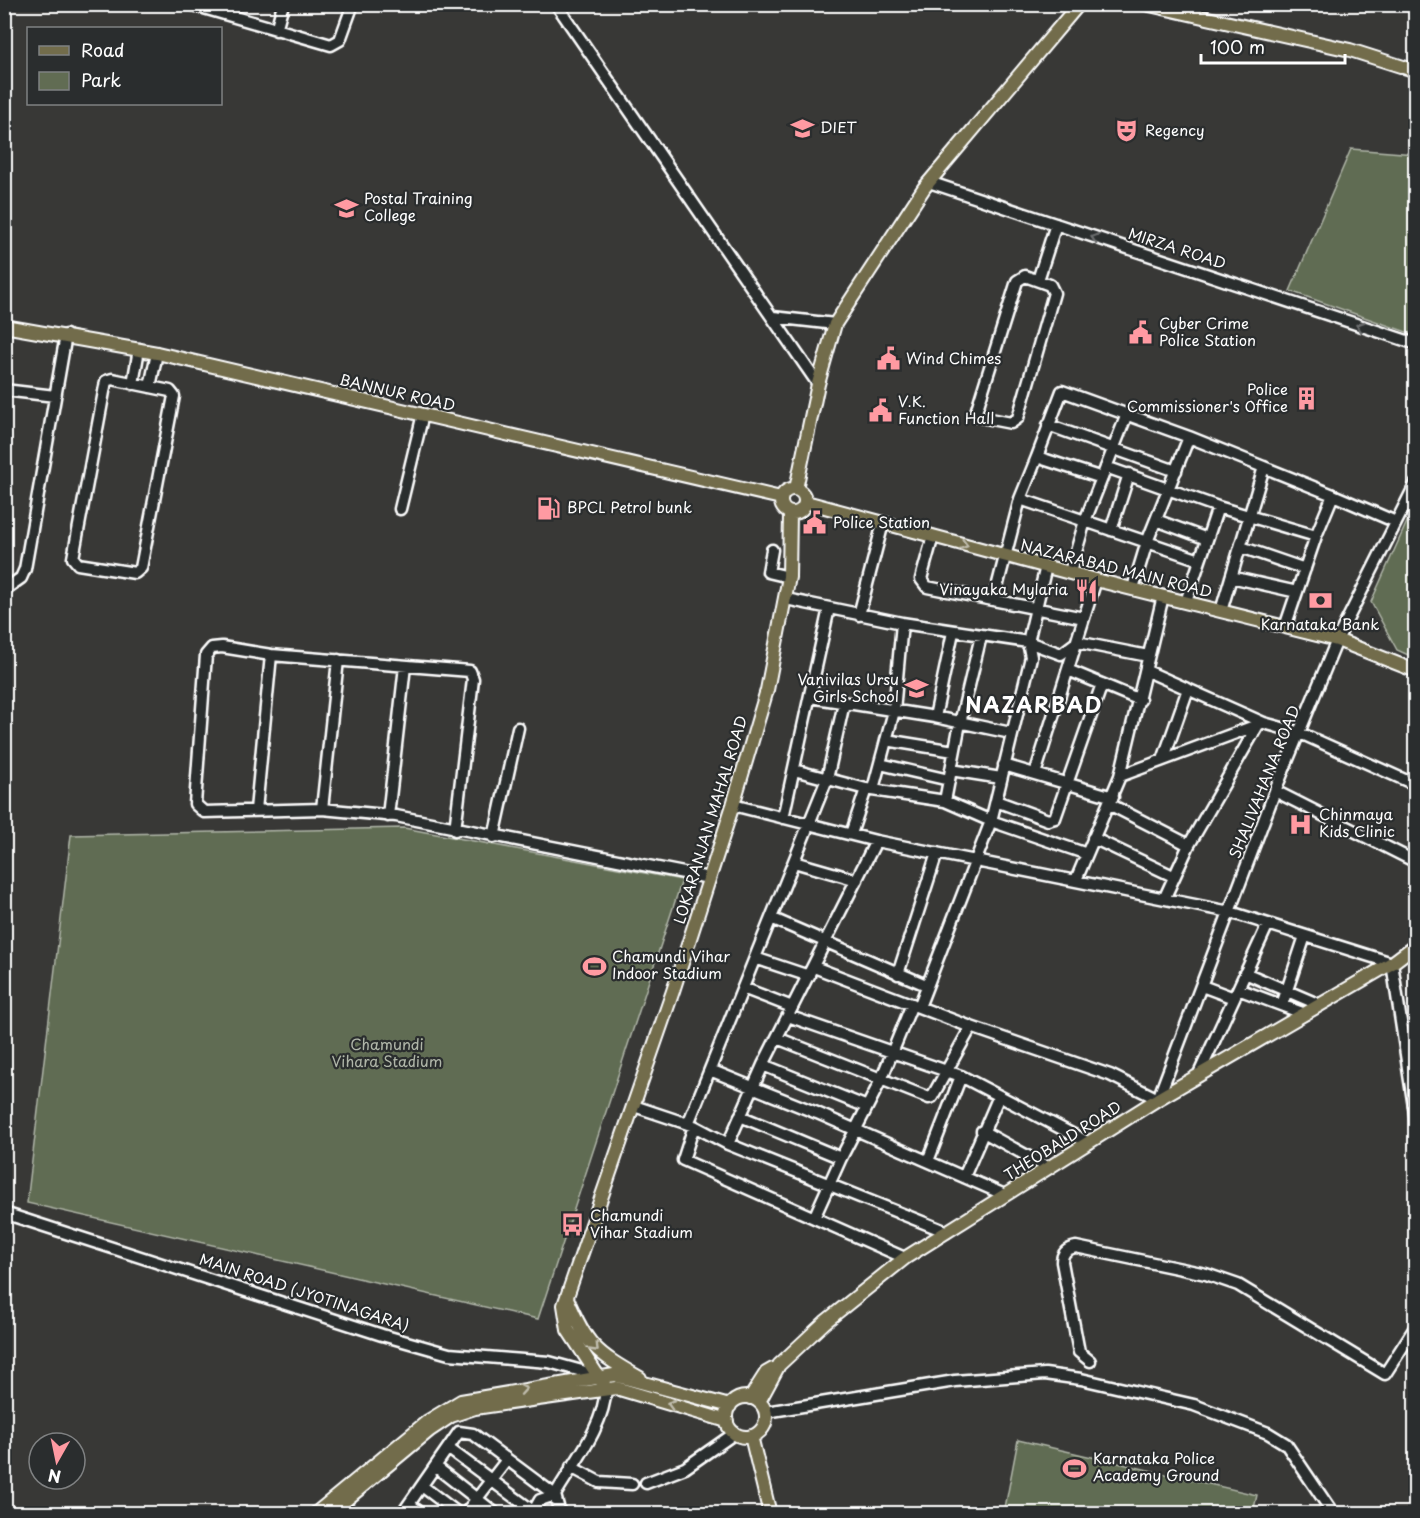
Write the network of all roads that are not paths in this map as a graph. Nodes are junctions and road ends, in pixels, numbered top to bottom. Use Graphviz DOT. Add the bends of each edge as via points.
graph roads {
  1 [pos="190,4"];
  2 [pos="283,4"];
  3 [pos="353,4"];
  4 [pos="556,4"];
  5 [pos="1079,4"];
  6 [pos="1145,4"];
  7 [pos="217,8"];
  8 [pos="276,30"];
  9 [pos="1415,70"];
  10 [pos="929,182"];
  11 [pos="1056,224"];
  12 [pos="1038,280"];
  13 [pos="773,317"];
  14 [pos="835,324"];
  15 [pos="4,326"];
  16 [pos="66,335"];
  17 [pos="1416,344"];
  18 [pos="139,350"];
  19 [pos="157,353"];
  20 [pos="133,384"];
  21 [pos="818,384"];
  22 [pos="150,387"];
  23 [pos="4,390"];
  24 [pos="55,396"];
  25 [pos="423,414"];
  26 [pos="1127,414"];
  27 [pos="1048,425"];
  28 [pos="1189,437"];
  29 [pos="1113,449"];
  30 [pos="1037,457"];
  31 [pos="1106,467"];
  32 [pos="1264,467"];
  33 [pos="1176,471"];
  34 [pos="1129,474"];
  35 [pos="1102,478"];
  36 [pos="1416,483"];
  37 [pos="1169,488"];
  38 [pos="796,489"];
  39 [pos="1333,495"];
  40 [pos="781,498"];
  41 [pos="1020,499"];
  42 [pos="806,502"];
  43 [pos="1218,507"];
  44 [pos="400,509"];
  45 [pos="790,513"];
  46 [pos="1250,515"];
  47 [pos="1156,520"];
  48 [pos="1085,521"];
  49 [pos="1396,522"];
  50 [pos="883,524"];
  51 [pos="1111,530"];
  52 [pos="933,536"];
  53 [pos="1316,536"];
  54 [pos="1207,539"];
  55 [pos="1147,542"];
  56 [pos="1241,547"];
  57 [pos="772,549"];
  58 [pos="1003,556"];
  59 [pos="1200,560"];
  60 [pos="1046,566"];
  61 [pos="1305,569"];
  62 [pos="1070,572"];
  63 [pos="789,577"];
  64 [pos="1232,577"];
  65 [pos="1096,580"];
  66 [pos="1133,588"];
  67 [pos="4,590"];
  68 [pos="1296,592"];
  69 [pos="1163,596"];
  70 [pos="786,598"];
  71 [pos="994,599"];
  72 [pos="1186,602"];
  73 [pos="829,608"];
  74 [pos="1036,608"];
  75 [pos="1221,611"];
  76 [pos="859,615"];
  77 [pos="1084,618"];
  78 [pos="902,624"];
  79 [pos="1285,627"];
  80 [pos="953,632"];
  81 [pos="981,636"];
  82 [pos="1337,640"];
  83 [pos="1028,642"];
  84 [pos="1077,642"];
  85 [pos="272,656"];
  86 [pos="1148,656"];
  87 [pos="338,660"];
  88 [pos="405,666"];
  89 [pos="1068,670"];
  90 [pos="1147,671"];
  91 [pos="1416,671"];
  92 [pos="1102,684"];
  93 [pos="1188,689"];
  94 [pos="810,697"];
  95 [pos="1140,700"];
  96 [pos="844,702"];
  97 [pos="894,711"];
  98 [pos="935,717"];
  99 [pos="960,723"];
  100 [pos="1261,724"];
  101 [pos="518,728"];
  102 [pos="1011,733"];
  103 [pos="1300,733"];
  104 [pos="886,740"];
  105 [pos="954,751"];
  106 [pos="1163,760"];
  107 [pos="880,764"];
  108 [pos="1004,765"];
  109 [pos="794,770"];
  110 [pos="1035,774"];
  111 [pos="950,775"];
  112 [pos="1120,776"];
  113 [pos="1001,778"];
  114 [pos="827,779"];
  115 [pos="1067,783"];
  116 [pos="1416,785"];
  117 [pos="870,789"];
  118 [pos="1275,791"];
  119 [pos="945,801"];
  120 [pos="996,801"];
  121 [pos="1111,801"];
  122 [pos="733,805"];
  123 [pos="322,809"];
  124 [pos="256,810"];
  125 [pos="388,816"];
  126 [pos="783,818"];
  127 [pos="991,821"];
  128 [pos="809,825"];
  129 [pos="455,830"];
  130 [pos="851,834"];
  131 [pos="494,837"];
  132 [pos="1093,838"];
  133 [pos="876,841"];
  134 [pos="1189,845"];
  135 [pos="937,852"];
  136 [pos="1087,854"];
  137 [pos="975,861"];
  138 [pos="794,862"];
  139 [pos="1416,862"];
  140 [pos="1173,876"];
  141 [pos="709,878"];
  142 [pos="857,880"];
  143 [pos="1076,880"];
  144 [pos="1165,897"];
  145 [pos="1230,912"];
  146 [pos="771,918"];
  147 [pos="1268,924"];
  148 [pos="1305,936"];
  149 [pos="826,944"];
  150 [pos="1416,945"];
  151 [pos="755,958"];
  152 [pos="1392,963"];
  153 [pos="812,971"];
  154 [pos="1245,973"];
  155 [pos="898,974"];
  156 [pos="926,985"];
  157 [pos="1202,986"];
  158 [pos="743,987"];
  159 [pos="1286,991"];
  160 [pos="1236,993"];
  161 [pos="1282,1005"];
  162 [pos="1320,1005"];
  163 [pos="915,1006"];
  164 [pos="790,1011"];
  165 [pos="1305,1014"];
  166 [pos="970,1027"];
  167 [pos="777,1038"];
  168 [pos="892,1054"];
  169 [pos="763,1065"];
  170 [pos="710,1070"];
  171 [pos="945,1071"];
  172 [pos="961,1076"];
  173 [pos="1198,1076"];
  174 [pos="880,1080"];
  175 [pos="753,1088"];
  176 [pos="999,1096"];
  177 [pos="1158,1099"];
  178 [pos="634,1106"];
  179 [pos="867,1107"];
  180 [pos="740,1116"];
  181 [pos="1416,1120"];
  182 [pos="691,1125"];
  183 [pos="855,1130"];
  184 [pos="982,1131"];
  185 [pos="1089,1143"];
  186 [pos="728,1144"];
  187 [pos="841,1158"];
  188 [pos="927,1161"];
  189 [pos="1049,1168"];
  190 [pos="964,1177"];
  191 [pos="830,1183"];
  192 [pos="1005,1195"];
  193 [pos="4,1213"];
  194 [pos="814,1218"];
  195 [pos="947,1232"];
  196 [pos="905,1258"];
  197 [pos="567,1298"];
  198 [pos="1416,1326"];
  199 [pos="1090,1361"];
  200 [pos="600,1376"];
  201 [pos="655,1386"];
  202 [pos="606,1388"];
  203 [pos="758,1404"];
  204 [pos="730,1406"];
  205 [pos="727,1421"];
  206 [pos="735,1433"];
  207 [pos="751,1436"];
  208 [pos="449,1449"];
  209 [pos="506,1461"];
  210 [pos="436,1467"];
  211 [pos="571,1467"];
  212 [pos="491,1480"];
  213 [pos="646,1483"];
  214 [pos="632,1484"];
  215 [pos="422,1486"];
  216 [pos="555,1495"];
  217 [pos="477,1499"];
  218 [pos="409,1504"];
  219 [pos="532,1512"];
  220 [pos="1332,1512"];
  221 [pos="315,1514"];
  222 [pos="330,1514"];
  223 [pos="402,1514"];
  224 [pos="422,1514"];
  225 [pos="459,1514"];
  226 [pos="465,1514"];
  227 [pos="496,1514"];
  228 [pos="560,1514"];
  229 [pos="770,1514"];
  1 -- 7 [label="street"];
  2 -- 8 [label="street"];
  3 -- 8 [label="street" via="340,40 334,45"];
  4 -- 13 [label="street"];
  5 -- 10 [label="main road"];
  6 -- 9 [label="main road" via="1350,50"];
  7 -- 8 [label="street"];
  10 -- 11 [label="street, MIRZA ROAD"];
  10 -- 14 [label="main road"];
  11 -- 12 [label="street"];
  17 -- 11 [label="street, MIRZA ROAD, one-way"];
  12 -- 12 [label="street" via="1025,276 1017,280 977,409 980,417 1011,423 1018,418 1054,298 1054,288"];
  13 -- 14 [label="street"];
  13 -- 21 [label="street"];
  14 -- 21 [label="main road"];
  15 -- 16 [label="main road, BANNUR ROAD"];
  16 -- 18 [label="main road, BANNUR ROAD"];
  16 -- 24 [label="street"];
  18 -- 19 [label="main road, BANNUR ROAD"];
  18 -- 20 [label="street"];
  19 -- 22 [label="street"];
  19 -- 25 [label="main road, BANNUR ROAD"];
  20 -- 22 [label="street"];
  20 -- 22 [label="street" via="106,381 73,553 78,564 131,573 141,568 174,396 170,391"];
  21 -- 38 [label="main road"];
  23 -- 24 [label="street"];
  24 -- 67 [label="street" via="25,569 21,578"];
  25 -- 40 [label="main road, BANNUR ROAD"];
  25 -- 44 [label="street"];
  26 -- 27 [label="street" via="1062,391"];
  26 -- 28 [label="street"];
  26 -- 29 [label="street"];
  27 -- 29 [label="street"];
  27 -- 30 [label="street"];
  28 -- 32 [label="street"];
  28 -- 33 [label="street"];
  29 -- 31 [label="street"];
  29 -- 33 [label="street"];
  30 -- 35 [label="street"];
  30 -- 41 [label="street"];
  31 -- 34 [label="street"];
  31 -- 35 [label="street"];
  32 -- 39 [label="street"];
  32 -- 46 [label="street"];
  33 -- 37 [label="street"];
  34 -- 37 [label="street"];
  34 -- 51 [label="street"];
  35 -- 48 [label="street"];
  36 -- 49 [label="street, SHALIVAHANA ROAD"];
  37 -- 43 [label="street"];
  37 -- 47 [label="street"];
  38 -- 40 [label="main road" via="786,491"];
  38 -- 42 [label="main road"];
  39 -- 49 [label="street"];
  39 -- 53 [label="street"];
  40 -- 45 [label="main road" via="782,507"];
  41 -- 48 [label="street"];
  41 -- 58 [label="street"];
  42 -- 45 [label="main road" via="801,510"];
  42 -- 50 [label="main road, NAZARABAD MAIN ROAD"];
  43 -- 46 [label="street"];
  43 -- 54 [label="street"];
  45 -- 63 [label="main road, LOKARANJAN MAHAL ROAD"];
  46 -- 53 [label="street"];
  46 -- 56 [label="street"];
  47 -- 54 [label="street"];
  47 -- 55 [label="street"];
  48 -- 51 [label="street"];
  48 -- 62 [label="street"];
  49 -- 82 [label="street, SHALIVAHANA ROAD"];
  50 -- 52 [label="main road, NAZARABAD MAIN ROAD"];
  50 -- 76 [label="street"];
  51 -- 55 [label="street"];
  52 -- 58 [label="main road, NAZARABAD MAIN ROAD, one-way"];
  52 -- 71 [label="street" via="922,583"];
  53 -- 61 [label="street"];
  54 -- 59 [label="street"];
  55 -- 59 [label="street"];
  55 -- 66 [label="street"];
  56 -- 61 [label="street"];
  56 -- 64 [label="street"];
  57 -- 63 [label="street" via="768,572"];
  58 -- 60 [label="main road, NAZARABAD MAIN ROAD"];
  58 -- 71 [label="street"];
  59 -- 72 [label="street"];
  60 -- 62 [label="main road, NAZARABAD MAIN ROAD"];
  60 -- 74 [label="street"];
  61 -- 68 [label="street"];
  62 -- 65 [label="main road, NAZARABAD MAIN ROAD"];
  63 -- 70 [label="main road, LOKARANJAN MAHAL ROAD"];
  64 -- 68 [label="street"];
  64 -- 75 [label="street"];
  65 -- 66 [label="main road, NAZARABAD MAIN ROAD"];
  65 -- 77 [label="street"];
  66 -- 69 [label="main road, NAZARABAD MAIN ROAD"];
  68 -- 79 [label="street"];
  69 -- 72 [label="main road, NAZARABAD MAIN ROAD"];
  69 -- 86 [label="street"];
  70 -- 73 [label="street"];
  70 -- 122 [label="main road, LOKARANJAN MAHAL ROAD" via="766,690"];
  71 -- 74 [label="street"];
  72 -- 75 [label="main road, NAZARABAD MAIN ROAD"];
  73 -- 76 [label="street"];
  73 -- 94 [label="street"];
  74 -- 77 [label="street"];
  74 -- 83 [label="street"];
  75 -- 79 [label="main road, NAZARABAD MAIN ROAD"];
  76 -- 78 [label="street"];
  77 -- 84 [label="street"];
  78 -- 80 [label="street"];
  78 -- 97 [label="street"];
  79 -- 82 [label="main road, NAZARABAD MAIN ROAD"];
  80 -- 81 [label="street"];
  80 -- 98 [label="street"];
  81 -- 83 [label="street"];
  81 -- 99 [label="street"];
  82 -- 91 [label="main road, NAZARABAD MAIN ROAD"];
  82 -- 103 [label="street, SHALIVAHANA ROAD"];
  83 -- 84 [label="street" via="1061,654"];
  83 -- 102 [label="street" via="1031,657"];
  84 -- 86 [label="street"];
  84 -- 89 [label="street"];
  85 -- 87 [label="street"];
  85 -- 124 [label="street"];
  85 -- 124 [label="street" via="222,647 212,648 206,655 195,804 211,813"];
  86 -- 90 [label="street"];
  87 -- 88 [label="street"];
  87 -- 123 [label="street"];
  88 -- 125 [label="street"];
  88 -- 129 [label="street" via="467,669 472,675"];
  89 -- 92 [label="street"];
  89 -- 110 [label="street"];
  90 -- 93 [label="street"];
  90 -- 95 [label="street"];
  92 -- 95 [label="street"];
  92 -- 115 [label="street"];
  93 -- 100 [label="street"];
  93 -- 106 [label="street"];
  94 -- 96 [label="street"];
  94 -- 109 [label="street"];
  95 -- 112 [label="street"];
  96 -- 97 [label="street"];
  96 -- 114 [label="street"];
  97 -- 98 [label="street"];
  97 -- 104 [label="street"];
  98 -- 99 [label="street"];
  99 -- 102 [label="street"];
  99 -- 105 [label="street"];
  100 -- 103 [label="street"];
  100 -- 106 [label="street"];
  100 -- 134 [label="street"];
  101 -- 131 [label="street"];
  102 -- 108 [label="street"];
  103 -- 116 [label="street"];
  103 -- 118 [label="street, SHALIVAHANA ROAD"];
  104 -- 105 [label="street"];
  104 -- 107 [label="street"];
  105 -- 111 [label="street"];
  106 -- 112 [label="street"];
  107 -- 111 [label="street"];
  107 -- 117 [label="street"];
  108 -- 110 [label="street"];
  108 -- 113 [label="street"];
  109 -- 114 [label="street"];
  109 -- 126 [label="street"];
  110 -- 115 [label="street"];
  111 -- 113 [label="street"];
  111 -- 119 [label="street"];
  112 -- 121 [label="street"];
  113 -- 120 [label="street"];
  114 -- 117 [label="street"];
  114 -- 128 [label="street"];
  115 -- 120 [label="street" via="1053,820"];
  115 -- 121 [label="street"];
  117 -- 119 [label="street"];
  117 -- 130 [label="street"];
  118 -- 139 [label="street"];
  118 -- 145 [label="street, SHALIVAHANA ROAD"];
  119 -- 127 [label="street"];
  120 -- 127 [label="street"];
  121 -- 132 [label="street"];
  121 -- 134 [label="street"];
  122 -- 126 [label="street"];
  122 -- 141 [label="main road, LOKARANJAN MAHAL ROAD"];
  123 -- 124 [label="street"];
  123 -- 125 [label="street"];
  125 -- 129 [label="street"];
  126 -- 128 [label="street"];
  127 -- 136 [label="street"];
  127 -- 137 [label="street"];
  128 -- 130 [label="street"];
  128 -- 138 [label="street"];
  129 -- 131 [label="street"];
  130 -- 133 [label="street"];
  131 -- 141 [label="street"];
  132 -- 136 [label="street"];
  132 -- 140 [label="street"];
  133 -- 135 [label="street"];
  133 -- 142 [label="street"];
  134 -- 140 [label="street"];
  135 -- 137 [label="street"];
  135 -- 155 [label="street"];
  136 -- 143 [label="street"];
  137 -- 143 [label="street"];
  137 -- 156 [label="street"];
  138 -- 142 [label="street"];
  138 -- 146 [label="street"];
  140 -- 144 [label="street"];
  141 -- 178 [label="main road, LOKARANJAN MAHAL ROAD"];
  142 -- 149 [label="street"];
  143 -- 144 [label="street"];
  144 -- 145 [label="street"];
  145 -- 147 [label="street"];
  145 -- 157 [label="street, SHALIVAHANA ROAD"];
  146 -- 149 [label="street"];
  146 -- 151 [label="street"];
  147 -- 148 [label="street"];
  147 -- 154 [label="street"];
  148 -- 152 [label="street"];
  148 -- 159 [label="street"];
  149 -- 153 [label="street"];
  149 -- 155 [label="street"];
  150 -- 152 [label="main road, THEOBALD ROAD"];
  151 -- 153 [label="street"];
  151 -- 158 [label="street"];
  152 -- 162 [label="main road, THEOBALD ROAD"];
  152 -- 181 [label="street"];
  153 -- 163 [label="street"];
  153 -- 164 [label="street"];
  154 -- 159 [label="street"];
  154 -- 160 [label="street"];
  155 -- 156 [label="street"];
  156 -- 163 [label="street"];
  157 -- 160 [label="street"];
  157 -- 177 [label="street, SHALIVAHANA ROAD"];
  158 -- 164 [label="street"];
  158 -- 170 [label="street"];
  159 -- 161 [label="street"];
  159 -- 162 [label="street"];
  160 -- 161 [label="street"];
  160 -- 173 [label="street"];
  161 -- 165 [label="street"];
  162 -- 165 [label="main road, THEOBALD ROAD"];
  163 -- 166 [label="street"];
  163 -- 168 [label="street"];
  164 -- 167 [label="street"];
  164 -- 168 [label="street"];
  165 -- 173 [label="main road, THEOBALD ROAD"];
  166 -- 171 [label="street"];
  166 -- 177 [label="street" via="1110,1076"];
  167 -- 169 [label="street"];
  167 -- 174 [label="street"];
  168 -- 171 [label="street"];
  168 -- 174 [label="street"];
  169 -- 175 [label="street"];
  169 -- 179 [label="street"];
  170 -- 175 [label="street"];
  170 -- 182 [label="street"];
  171 -- 172 [label="street"];
  171 -- 174 [label="street" via="929,1098"];
  172 -- 176 [label="street"];
  172 -- 188 [label="street"];
  173 -- 177 [label="main road, THEOBALD ROAD"];
  174 -- 179 [label="street"];
  175 -- 180 [label="street"];
  175 -- 183 [label="street"];
  176 -- 184 [label="street"];
  176 -- 185 [label="street"];
  177 -- 185 [label="main road, THEOBALD ROAD"];
  178 -- 182 [label="street"];
  178 -- 197 [label="main road, LOKARANJAN MAHAL ROAD"];
  179 -- 183 [label="street"];
  180 -- 186 [label="street"];
  180 -- 187 [label="street"];
  182 -- 186 [label="street"];
  182 -- 194 [label="street" via="683,1160"];
  183 -- 187 [label="street"];
  183 -- 188 [label="street"];
  184 -- 189 [label="street"];
  184 -- 190 [label="street"];
  185 -- 189 [label="main road, THEOBALD ROAD"];
  186 -- 191 [label="street"];
  187 -- 191 [label="street"];
  188 -- 190 [label="street"];
  189 -- 192 [label="main road, THEOBALD ROAD"];
  190 -- 192 [label="street"];
  191 -- 194 [label="street"];
  191 -- 195 [label="street"];
  192 -- 195 [label="main road, THEOBALD ROAD"];
  193 -- 200 [label="street, MAIN ROAD (JYOTINAGARA)" via="449,1354 549,1362"];
  194 -- 196 [label="street"];
  195 -- 196 [label="main road, THEOBALD ROAD"];
  196 -- 203 [label="main road, THEOBALD ROAD" via="766,1373"];
  197 -- 200 [label="main road, LOKARANJAN MAHAL ROAD" via="564,1312 568,1330"];
  197 -- 201 [label="main road, one-way" via="582,1333 594,1348"];
  198 -- 199 [label="street" via="1384,1374 1238,1285 1206,1274 1076,1247 1062,1255 1062,1262 1079,1352"];
  200 -- 201 [label="main road" via="615,1375"];
  200 -- 202 [label="main road, LOKARANJAN MAHAL ROAD"];
  221 -- 200 [label="main road, one-way" via="448,1407 472,1398"];
  201 -- 204 [label="main road"];
  205 -- 202 [label="main road, one-way"];
  202 -- 211 [label="street" via="602,1415"];
  202 -- 222 [label="main road" via="457,1414 430,1430"];
  203 -- 204 [label="main road" via="742,1398"];
  203 -- 207 [label="main road" via="763,1427"];
  203 -- 220 [label="street" via="1045,1374 1081,1379 1194,1405 1268,1433 1286,1444"];
  204 -- 205 [label="main road"];
  205 -- 206 [label="main road"];
  206 -- 207 [label="main road"];
  206 -- 213 [label="street" via="685,1468"];
  207 -- 229 [label="main road"];
  208 -- 209 [label="street" via="459,1432 468,1432"];
  208 -- 210 [label="street"];
  208 -- 212 [label="street"];
  209 -- 212 [label="street"];
  209 -- 216 [label="street"];
  210 -- 215 [label="street"];
  210 -- 217 [label="street"];
  211 -- 214 [label="street" via="600,1482"];
  211 -- 216 [label="street"];
  212 -- 217 [label="street"];
  212 -- 219 [label="street"];
  215 -- 218 [label="street"];
  215 -- 225 [label="street"];
  216 -- 219 [label="street" via="540,1500"];
  216 -- 228 [label="street"];
  217 -- 226 [label="street"];
  217 -- 227 [label="street"];
  218 -- 223 [label="street"];
  218 -- 224 [label="street"];
}
